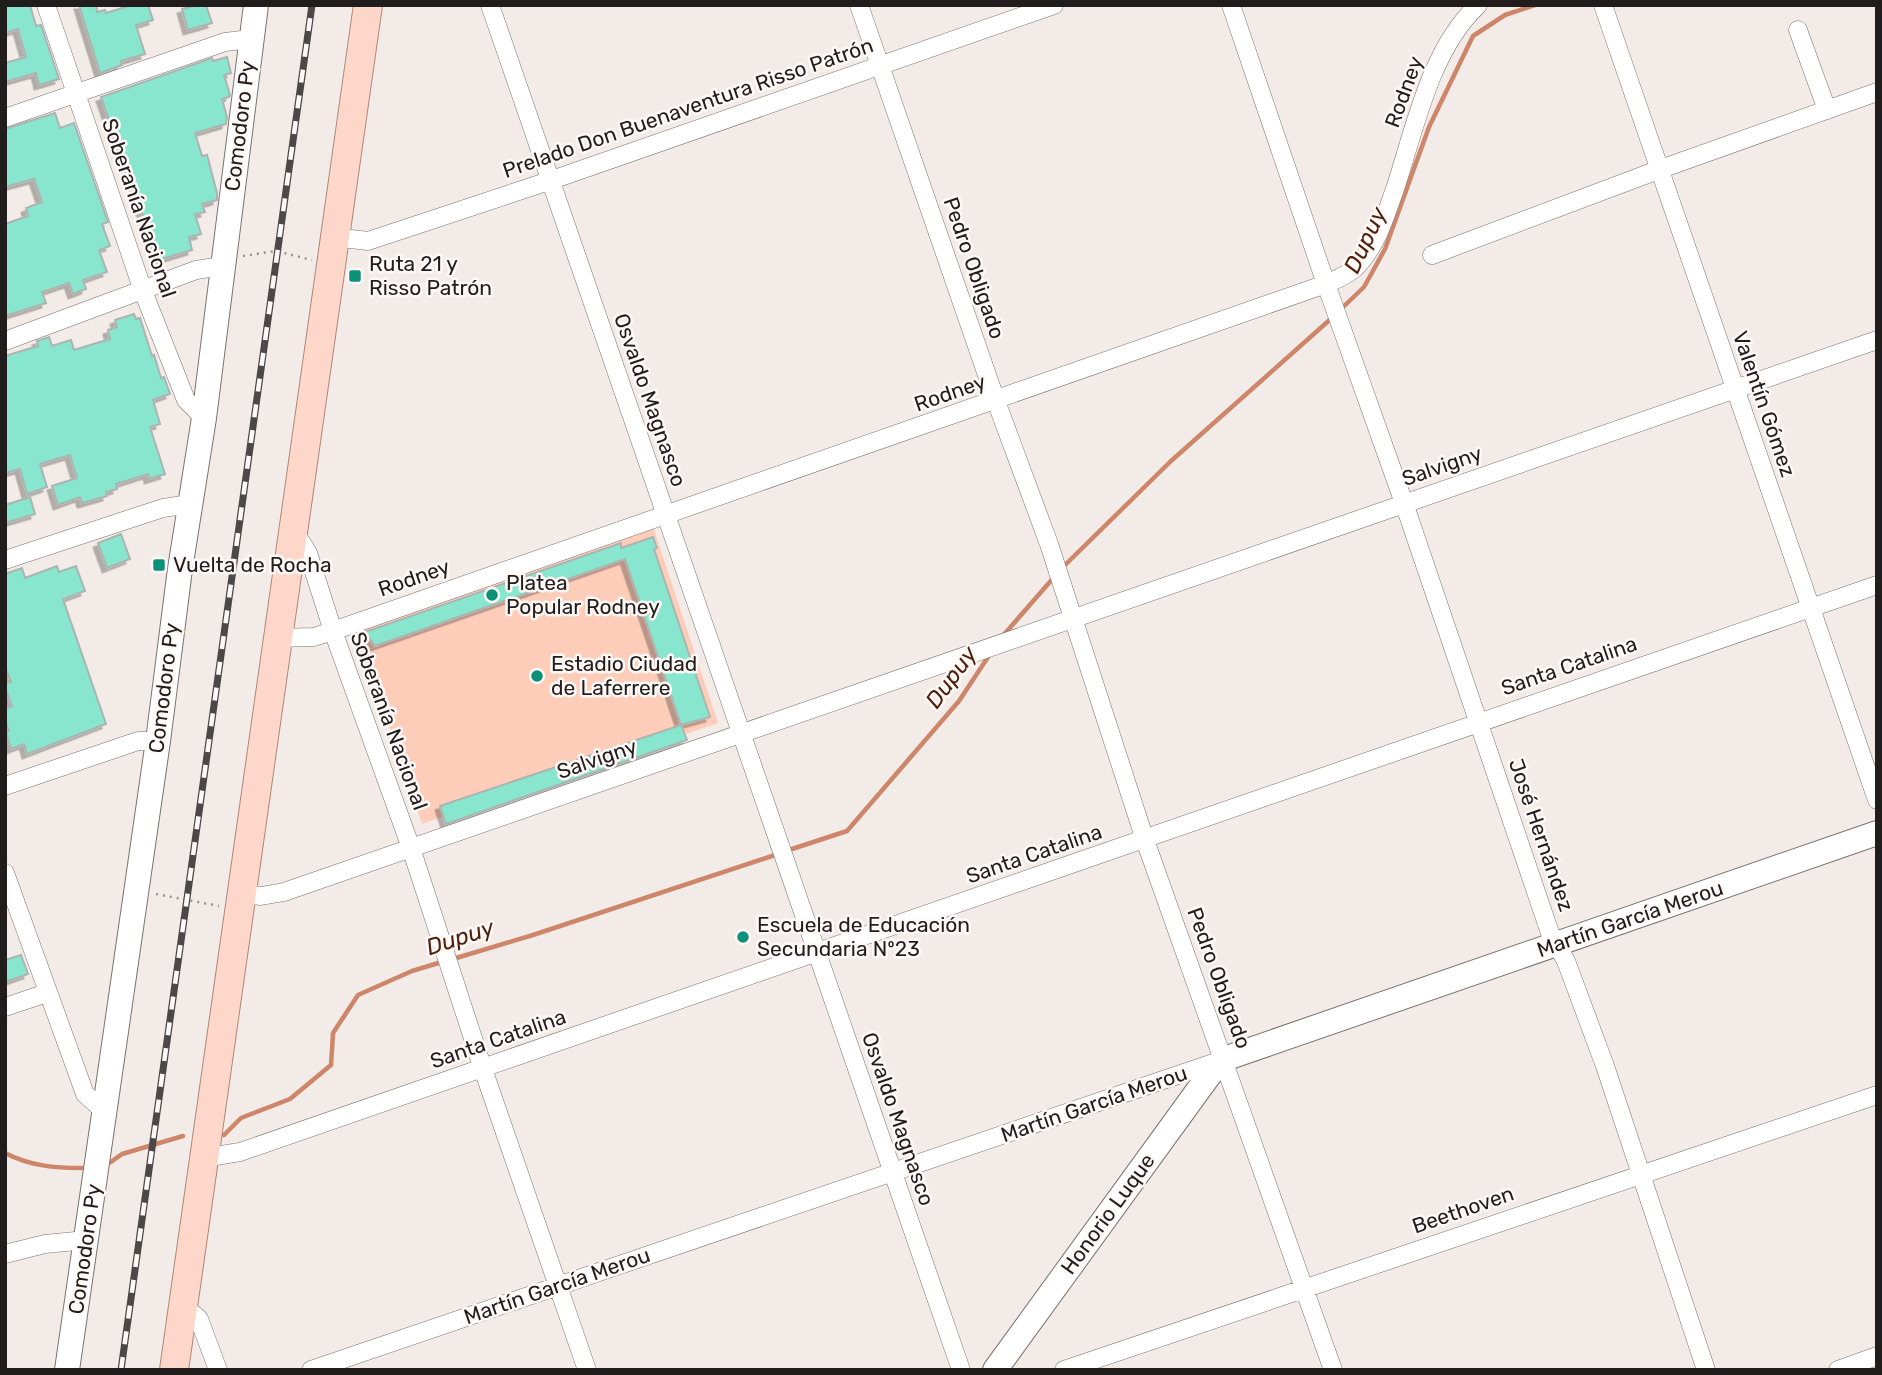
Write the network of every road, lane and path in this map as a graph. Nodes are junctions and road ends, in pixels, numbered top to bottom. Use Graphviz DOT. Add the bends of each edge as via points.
graph roads {
  1 [pos="46,5"];
  2 [pos="256,5"];
  3 [pos="368,5"];
  4 [pos="490,5"];
  5 [pos="859,5"];
  6 [pos="1055,5"];
  7 [pos="1230,5"];
  8 [pos="1478,5"];
  9 [pos="1603,5"];
  10 [pos="1798,30"];
  11 [pos="250,39"];
  12 [pos="880,64"];
  13 [pos="1877,92"];
  14 [pos="75,93"];
  15 [pos="1827,110"];
  16 [pos="5,118"];
  17 [pos="1658,170"];
  18 [pos="549,181"];
  19 [pos="334,237"];
  20 [pos="1432,255"];
  21 [pos="223,261"];
  22 [pos="330,264"];
  23 [pos="1326,284"];
  24 [pos="143,291"];
  25 [pos="1877,340"];
  26 [pos="5,341"];
  27 [pos="1735,388"];
  28 [pos="996,401"];
  29 [pos="204,418"];
  30 [pos="1405,503"];
  31 [pos="190,504"];
  32 [pos="666,514"];
  33 [pos="293,529"];
  34 [pos="5,560"];
  35 [pos="1877,585"];
  36 [pos="1810,607"];
  37 [pos="1071,618"];
  38 [pos="332,631"];
  39 [pos="276,638"];
  40 [pos="1477,721"];
  41 [pos="741,732"];
  42 [pos="158,741"];
  43 [pos="5,786"];
  44 [pos="1877,800"];
  45 [pos="1877,834"];
  46 [pos="1145,840"];
  47 [pos="411,848"];
  48 [pos="5,873"];
  49 [pos="136,891"];
  50 [pos="240,902"];
  51 [pos="1557,944"];
  52 [pos="817,952"];
  53 [pos="47,993"];
  54 [pos="5,1007"];
  55 [pos="1224,1059"];
  56 [pos="483,1069"];
  57 [pos="1877,1095"];
  58 [pos="105,1112"];
  59 [pos="203,1158"];
  60 [pos="893,1173"];
  61 [pos="1640,1175"];
  62 [pos="86,1240"];
  63 [pos="5,1254"];
  64 [pos="557,1285"];
  65 [pos="1305,1287"];
  66 [pos="183,1305"];
  67 [pos="1877,1356"];
  68 [pos="67,1370"];
  69 [pos="174,1370"];
  70 [pos="218,1370"];
  71 [pos="310,1370"];
  72 [pos="587,1370"];
  73 [pos="961,1370"];
  74 [pos="995,1370"];
  75 [pos="1064,1370"];
  76 [pos="1333,1370"];
  77 [pos="1706,1370"];
  78 [pos="1838,1370"];
  1 -- 14 [label="street, Soberanía Nacional"];
  2 -- 11 [label="main road, Comodoro Py"];
  3 -- 19 [label="main road"];
  4 -- 18 [label="street, Osvaldo Magnasco"];
  5 -- 12 [label="street, Pedro Obligado"];
  6 -- 12 [label="street, Prelado Don Buenaventura Risso Patrón"];
  7 -- 23 [label="street"];
  8 -- 23 [label="street, Rodney" via="1451,37 1436,65 1379,236 1356,267"];
  9 -- 17 [label="street, Valentín Gómez"];
  10 -- 15 [label="street"];
  11 -- 14 [label="street" via="225,42"];
  11 -- 21 [label="main road, Comodoro Py"];
  12 -- 18 [label="street, Prelado Don Buenaventura Risso Patrón"];
  12 -- 28 [label="street, Pedro Obligado"];
  13 -- 15 [label="street"];
  14 -- 16 [label="street"];
  14 -- 24 [label="street, Soberanía Nacional"];
  15 -- 17 [label="street"];
  17 -- 20 [label="street"];
  17 -- 27 [label="street, Valentín Gómez"];
  18 -- 19 [label="street, Prelado Don Buenaventura Risso Patrón" via="368,241"];
  18 -- 32 [label="street, Osvaldo Magnasco"];
  19 -- 22 [label="main road"];
  21 -- 22 [label="path" via="276,251"];
  21 -- 24 [label="street"];
  21 -- 29 [label="main road, Comodoro Py"];
  22 -- 33 [label="main road"];
  23 -- 28 [label="street, Rodney"];
  23 -- 30 [label="street, José Hernández"];
  24 -- 26 [label="street"];
  24 -- 29 [label="street, Soberanía Nacional" via="186,400"];
  25 -- 27 [label="street, Salvigny"];
  27 -- 30 [label="street, Salvigny"];
  27 -- 36 [label="street, Valentín Gómez"];
  28 -- 32 [label="street, Rodney"];
  28 -- 37 [label="street, Pedro Obligado"];
  29 -- 31 [label="main road, Comodoro Py"];
  30 -- 37 [label="street, Salvigny"];
  30 -- 40 [label="street, José Hernández"];
  31 -- 34 [label="street" via="163,508"];
  31 -- 42 [label="main road, Comodoro Py"];
  32 -- 38 [label="street, Rodney"];
  32 -- 41 [label="street, Osvaldo Magnasco"];
  33 -- 38 [label="street, Soberanía Nacional" via="308,553"];
  33 -- 39 [label="main road"];
  35 -- 36 [label="street, Santa Catalina"];
  36 -- 40 [label="street, Santa Catalina"];
  36 -- 44 [label="street, Valentín Gómez"];
  37 -- 41 [label="street, Salvigny"];
  37 -- 46 [label="street, Pedro Obligado"];
  38 -- 39 [label="street, Rodney" via="314,637"];
  38 -- 47 [label="street, Soberanía Nacional"];
  39 -- 50 [label="main road"];
  40 -- 46 [label="street, Santa Catalina"];
  40 -- 51 [label="street, José Hernández"];
  41 -- 47 [label="street, Salvigny"];
  41 -- 52 [label="street, Osvaldo Magnasco"];
  42 -- 43 [label="street" via="126,744"];
  42 -- 49 [label="main road, Comodoro Py"];
  45 -- 51 [label="main road, Martín García Merou"];
  46 -- 52 [label="street, Santa Catalina"];
  46 -- 55 [label="street, Pedro Obligado"];
  47 -- 50 [label="street, Salvigny" via="284,892"];
  47 -- 56 [label="street, Soberanía Nacional"];
  48 -- 53 [label="street"];
  49 -- 50 [label="path"];
  49 -- 58 [label="main road, Comodoro Py"];
  50 -- 59 [label="main road"];
  51 -- 55 [label="main road, Martín García Merou"];
  51 -- 61 [label="street, José Hernández" via="1605,1066"];
  52 -- 56 [label="street, Santa Catalina"];
  52 -- 60 [label="street, Osvaldo Magnasco"];
  53 -- 54 [label="street"];
  53 -- 58 [label="street" via="85,1094"];
  55 -- 60 [label="street, Martín García Merou"];
  55 -- 65 [label="street, Pedro Obligado"];
  55 -- 74 [label="main road, Honorio Luque"];
  56 -- 59 [label="street, Santa Catalina" via="240,1152"];
  56 -- 64 [label="street"];
  57 -- 61 [label="street, Beethoven"];
  58 -- 62 [label="main road, Comodoro Py"];
  59 -- 66 [label="main road"];
  60 -- 64 [label="street, Martín García Merou"];
  60 -- 73 [label="street, Osvaldo Magnasco"];
  61 -- 65 [label="street, Beethoven"];
  61 -- 77 [label="street, José Hernández"];
  62 -- 63 [label="street"];
  62 -- 68 [label="main road, Comodoro Py"];
  64 -- 71 [label="street, Martín García Merou"];
  64 -- 72 [label="street"];
  65 -- 75 [label="street, Beethoven"];
  65 -- 76 [label="street, Pedro Obligado"];
  66 -- 69 [label="main road"];
  66 -- 70 [label="street" via="199,1320"];
  67 -- 78 [label="street"];
}
